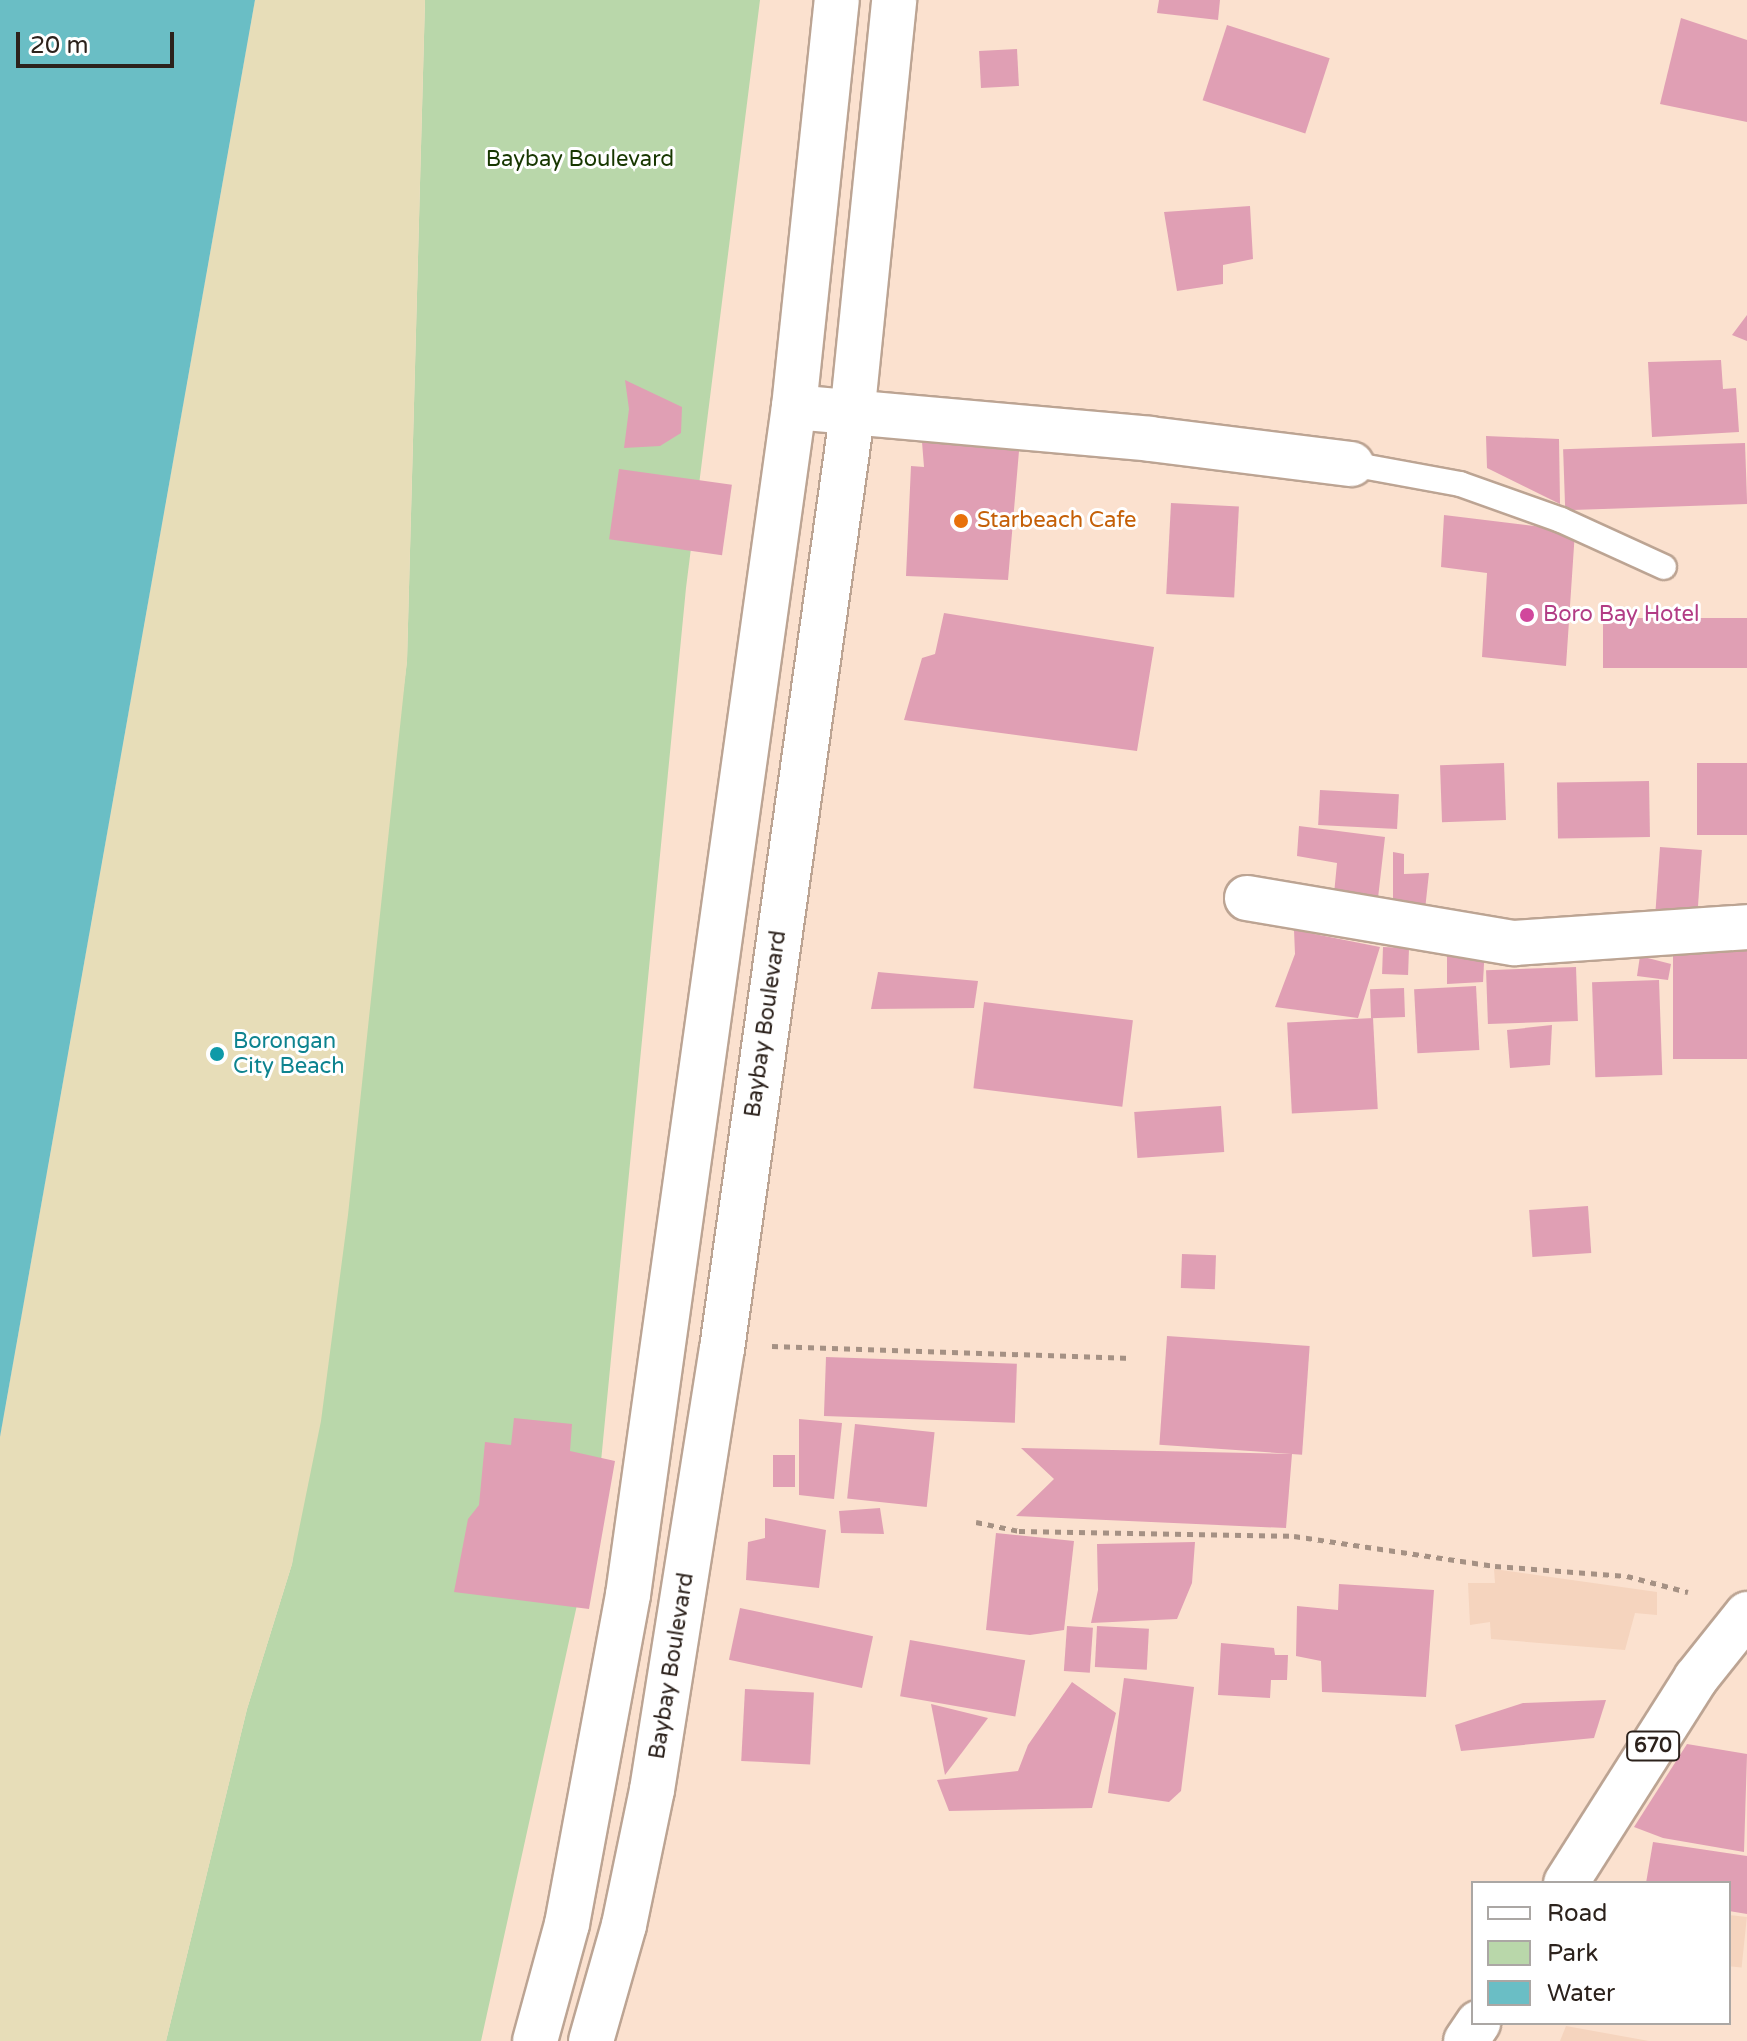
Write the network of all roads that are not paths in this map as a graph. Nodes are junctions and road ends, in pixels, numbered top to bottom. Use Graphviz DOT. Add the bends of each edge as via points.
graph roads {
  1 [pos="837,0"];
  2 [pos="894,0"];
  3 [pos="794,407"];
  4 [pos="852,416"];
  5 [pos="1351,464"];
  6 [pos="1664,567"];
  7 [pos="1247,898"];
  8 [pos="1747,927"];
  9 [pos="660,1335"];
  10 [pos="722,1346"];
  11 [pos="1747,1614"];
  12 [pos="1567,1881"];
  13 [pos="535,2041"];
  14 [pos="591,2041"];
  1 -- 3 [label="street"];
  2 -- 4 [label="street, Baybay Boulevard"];
  3 -- 4 [label="street"];
  3 -- 9 [label="street"];
  4 -- 5 [label="street" via="1150,439"];
  4 -- 10 [label="street, Baybay Boulevard"];
  5 -- 6 [label="lane" via="1460,484 1561,520"];
  7 -- 8 [label="street" via="1514,943"];
  9 -- 10 [label="street"];
  9 -- 13 [label="street" via="628,1595 567,1924"];
  10 -- 14 [label="street, Baybay Boulevard" via="652,1790 624,1925"];
  11 -- 12 [label="street, 670" via="1696,1678"];
}
